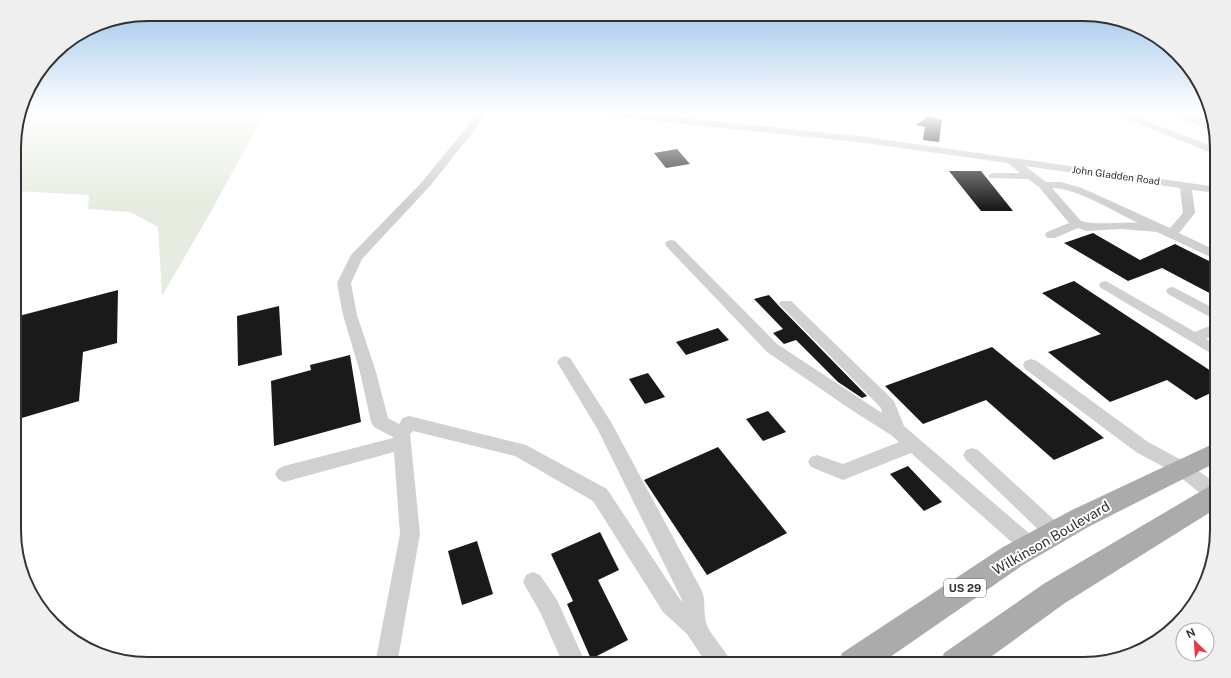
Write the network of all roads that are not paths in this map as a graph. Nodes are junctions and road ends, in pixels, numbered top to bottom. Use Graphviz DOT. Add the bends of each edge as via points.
graph roads {
  1 [pos="458,145"];
  2 [pos="900,145"];
  3 [pos="1198,145"];
  4 [pos="1210,149"];
  5 [pos="1196,154"];
  6 [pos="1008,159"];
  7 [pos="1210,159"];
  8 [pos="994,176"];
  9 [pos="1031,176"];
  10 [pos="1043,185"];
  11 [pos="1185,185"];
  12 [pos="1210,189"];
  13 [pos="1077,224"];
  14 [pos="1159,228"];
  15 [pos="1172,234"];
  16 [pos="1052,235"];
  17 [pos="671,244"];
  18 [pos="1210,253"];
  19 [pos="1106,285"];
  20 [pos="1173,291"];
  21 [pos="786,304"];
  22 [pos="1210,312"];
  23 [pos="1210,331"];
  24 [pos="1194,338"];
  25 [pos="1210,348"];
  26 [pos="565,362"];
  27 [pos="1032,365"];
  28 [pos="897,430"];
  29 [pos="402,438"];
  30 [pos="914,444"];
  31 [pos="1210,454"];
  32 [pos="972,455"];
  33 [pos="817,462"];
  34 [pos="1181,468"];
  35 [pos="284,474"];
  36 [pos="1210,490"];
  37 [pos="1210,499"];
  38 [pos="1055,533"];
  39 [pos="1031,547"];
  40 [pos="532,582"];
  41 [pos="695,626"];
  42 [pos="387,657"];
  43 [pos="573,657"];
  44 [pos="713,657"];
  45 [pos="863,657"];
  46 [pos="965,657"];
  1 -- 29 [label="street" via="426,184 356,258 344,283 350,315 380,422"];
  2 -- 6 [label="street, John Gladden Road"];
  3 -- 4 [label="street"];
  5 -- 7 [label="street"];
  6 -- 9 [label="street"];
  6 -- 11 [label="street, John Gladden Road"];
  8 -- 9 [label="street"];
  9 -- 10 [label="street"];
  10 -- 13 [label="street"];
  10 -- 14 [label="street" via="1062,185 1078,190"];
  11 -- 12 [label="street, John Gladden Road"];
  11 -- 15 [label="street" via="1189,213"];
  13 -- 14 [label="street"];
  13 -- 16 [label="street"];
  14 -- 15 [label="street"];
  15 -- 18 [label="street"];
  17 -- 28 [label="street" via="772,348"];
  19 -- 24 [label="street"];
  20 -- 22 [label="street"];
  21 -- 28 [label="street" via="888,405"];
  23 -- 24 [label="street"];
  24 -- 25 [label="street"];
  26 -- 41 [label="street" via="605,427 694,598"];
  27 -- 34 [label="street" via="1142,447"];
  28 -- 30 [label="street"];
  29 -- 35 [label="street"];
  29 -- 41 [label="street" via="409,423 520,450 600,495 671,605"];
  29 -- 42 [label="street" via="410,534"];
  30 -- 33 [label="street" via="843,472"];
  30 -- 39 [label="street"];
  31 -- 34 [label="main road, Wilkinson Boulevard / US 29"];
  32 -- 38 [label="street"];
  34 -- 36 [label="street"];
  34 -- 38 [label="main road, Wilkinson Boulevard / US 29"];
  37 -- 46 [label="main road" via="1055,593"];
  38 -- 39 [label="main road, Wilkinson Boulevard / US 29"];
  39 -- 45 [label="main road, Wilkinson Boulevard / US 29" via="1013,556"];
  40 -- 43 [label="street" via="549,607"];
  41 -- 44 [label="street"];
}
